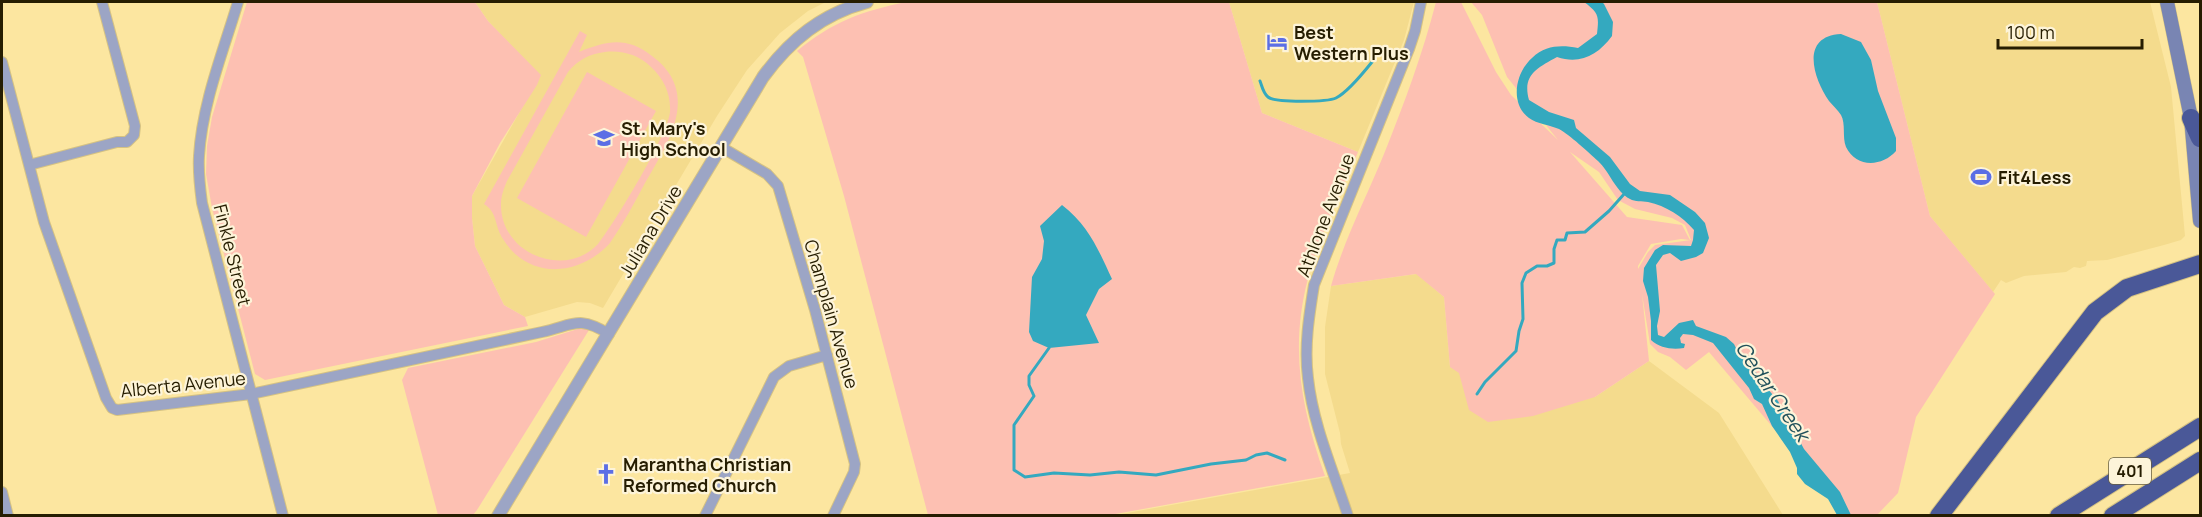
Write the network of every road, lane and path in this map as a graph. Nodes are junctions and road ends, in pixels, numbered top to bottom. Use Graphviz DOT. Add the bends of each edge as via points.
graph roads {
  1 [pos="102,2"];
  2 [pos="238,2"];
  3 [pos="867,2"];
  4 [pos="1421,2"];
  5 [pos="2167,2"];
  6 [pos="2,62"];
  7 [pos="2191,118"];
  8 [pos="2200,138"];
  9 [pos="722,147"];
  10 [pos="29,165"];
  11 [pos="2200,221"];
  12 [pos="2200,264"];
  13 [pos="609,334"];
  14 [pos="827,355"];
  15 [pos="250,394"];
  16 [pos="2200,427"];
  17 [pos="2200,461"];
  18 [pos="2,493"];
  19 [pos="8,516"];
  20 [pos="283,516"];
  21 [pos="498,516"];
  22 [pos="705,516"];
  23 [pos="833,516"];
  24 [pos="1348,516"];
  25 [pos="1939,516"];
  26 [pos="2060,516"];
  27 [pos="2113,516"];
  1 -- 10 [label="street" via="135,126 134,135 127,142"];
  2 -- 15 [label="street, Finkle Street" via="206,113 199,166 202,203"];
  3 -- 9 [label="street, Juliana Drive" via="817,23 790,45 763,77"];
  4 -- 24 [label="street, Athlone Avenue" via="1409,49 1314,285 1310,308 1306,353 1311,399"];
  5 -- 7 [label="main road"];
  6 -- 10 [label="street, Alberta Avenue"];
  7 -- 8 [label="highway"];
  7 -- 11 [label="main road"];
  9 -- 13 [label="street, Juliana Drive"];
  9 -- 14 [label="street, Champlain Avenue" via="776,182"];
  10 -- 15 [label="street, Alberta Avenue" via="44,222 112,408"];
  12 -- 25 [label="highway" via="2127,288 2095,312"];
  13 -- 15 [label="street, Alberta Avenue" via="594,325 577,322"];
  13 -- 21 [label="street, Juliana Drive"];
  14 -- 22 [label="street" via="789,366 774,377"];
  14 -- 23 [label="street, Champlain Avenue" via="855,464"];
  15 -- 20 [label="street, Finkle Street"];
  16 -- 26 [label="highway, 401"];
  17 -- 27 [label="highway, 401"];
  18 -- 19 [label="street"];
}
